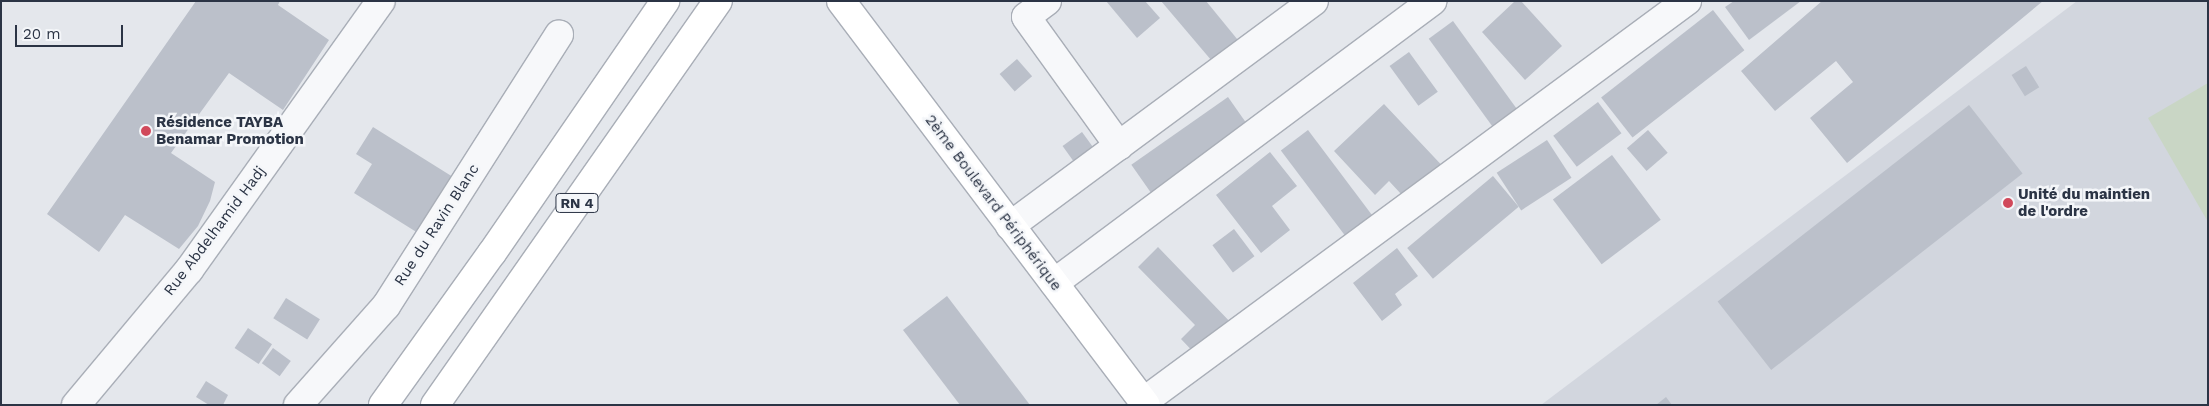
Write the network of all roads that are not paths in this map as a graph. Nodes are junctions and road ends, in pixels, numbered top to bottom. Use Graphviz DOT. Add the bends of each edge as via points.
graph roads {
  1 [pos="381,1"];
  2 [pos="665,1"];
  3 [pos="718,1"];
  4 [pos="842,1"];
  5 [pos="1047,1"];
  6 [pos="1314,1"];
  7 [pos="1433,1"];
  8 [pos="1687,1"];
  9 [pos="559,34"];
  10 [pos="1119,146"];
  11 [pos="1010,226"];
  12 [pos="1054,283"];
  13 [pos="1145,403"];
  14 [pos="76,405"];
  15 [pos="298,405"];
  16 [pos="383,405"];
  17 [pos="435,405"];
  1 -- 14 [label="street, Rue Abdelhamid Hadj" via="189,270"];
  2 -- 16 [label="main road, RN 4"];
  3 -- 17 [label="main road, RN 4"];
  4 -- 11 [label="main road, 2ème Boulevard Périphérique"];
  5 -- 10 [label="street" via="1026,17"];
  6 -- 10 [label="street"];
  7 -- 12 [label="street"];
  8 -- 13 [label="street"];
  9 -- 15 [label="street, Rue du Ravin Blanc" via="386,306"];
  10 -- 11 [label="street"];
  11 -- 12 [label="main road, 2ème Boulevard Périphérique"];
  12 -- 13 [label="main road, 2ème Boulevard Périphérique"];
}
